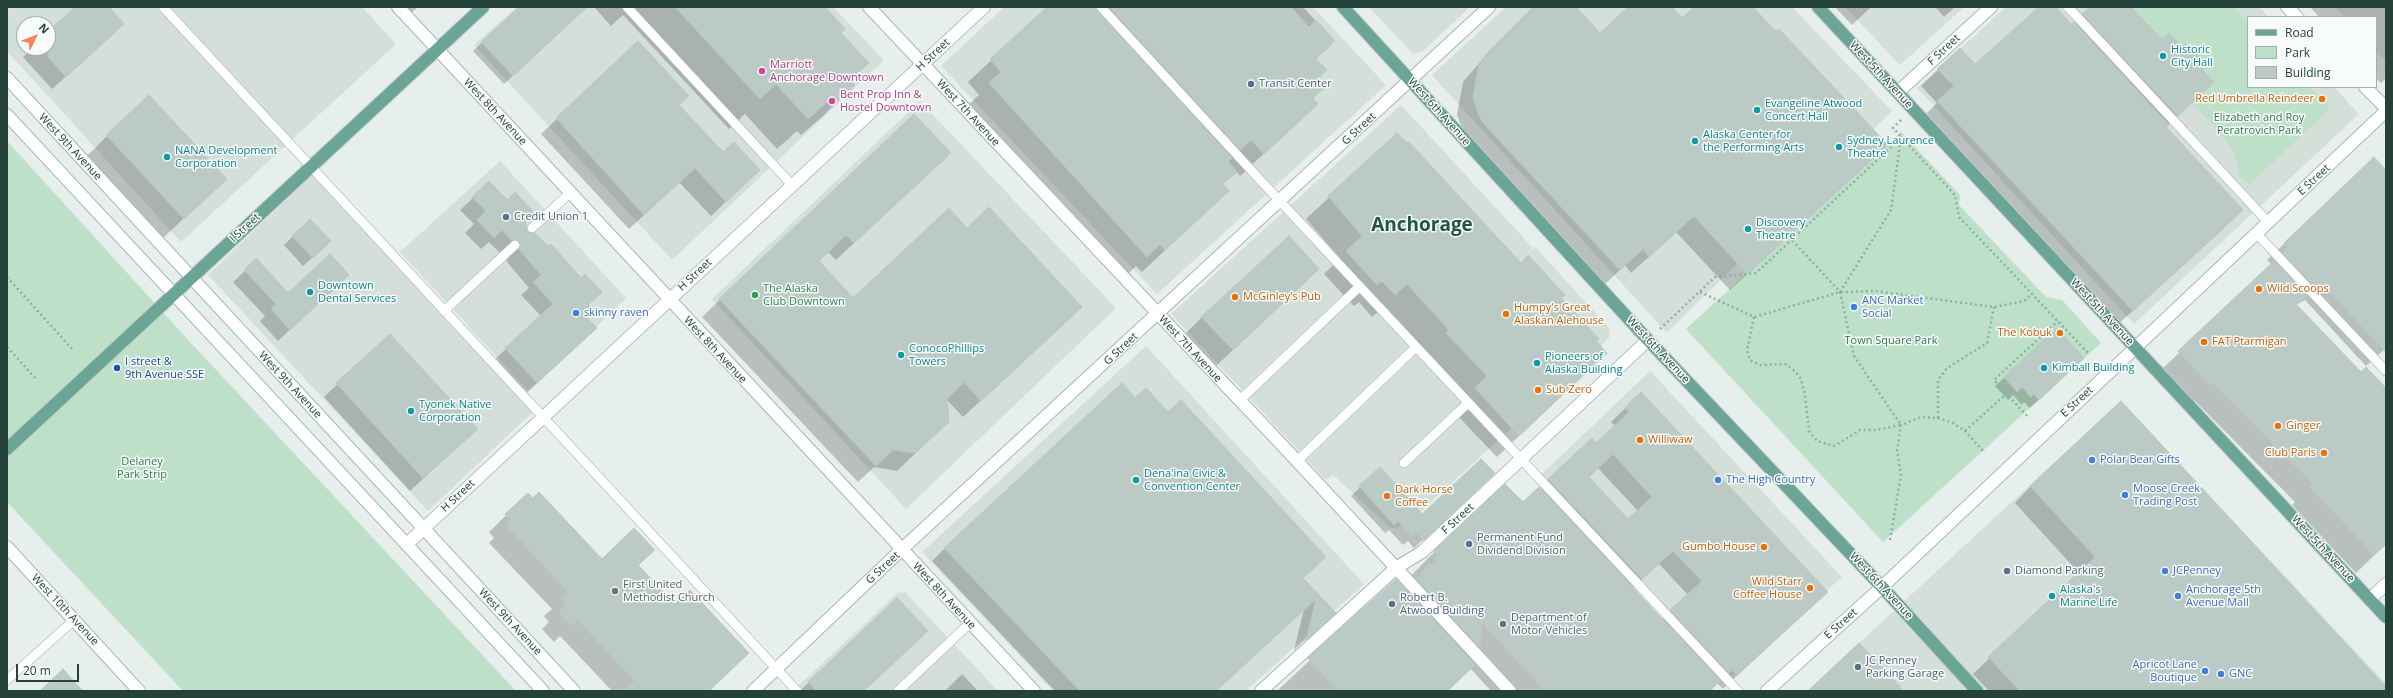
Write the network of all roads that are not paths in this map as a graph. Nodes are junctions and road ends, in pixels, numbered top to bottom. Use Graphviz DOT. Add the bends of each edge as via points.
graph roads {
  1 [pos="163,7"];
  2 [pos="398,7"];
  3 [pos="483,7"];
  4 [pos="627,7"];
  5 [pos="869,7"];
  6 [pos="984,7"];
  7 [pos="1101,7"];
  8 [pos="1343,7"];
  9 [pos="1489,7"];
  10 [pos="1818,7"];
  11 [pos="1991,7"];
  12 [pos="2068,7"];
  13 [pos="2287,7"];
  14 [pos="2296,16"];
  15 [pos="438,50"];
  16 [pos="922,64"];
  17 [pos="7,78"];
  18 [pos="1411,81"];
  19 [pos="2365,88"];
  20 [pos="1898,92"];
  21 [pos="2386,110"];
  22 [pos="7,115"];
  23 [pos="311,167"];
  24 [pos="792,185"];
  25 [pos="570,193"];
  26 [pos="1280,202"];
  27 [pos="2269,223"];
  28 [pos="532,228"];
  29 [pos="2257,234"];
  30 [pos="514,245"];
  31 [pos="192,278"];
  32 [pos="1359,287"];
  33 [pos="174,295"];
  34 [pos="668,300"];
  35 [pos="444,310"];
  36 [pos="1158,314"];
  37 [pos="1648,340"];
  38 [pos="1416,347"];
  39 [pos="2135,347"];
  40 [pos="2386,371"];
  41 [pos="1239,401"];
  42 [pos="1468,402"];
  43 [pos="543,417"];
  44 [pos="7,449"];
  45 [pos="1522,460"];
  46 [pos="1297,461"];
  47 [pos="1404,463"];
  48 [pos="423,529"];
  49 [pos="407,544"];
  50 [pos="7,547"];
  51 [pos="902,550"];
  52 [pos="1396,568"];
  53 [pos="2386,584"];
  54 [pos="1882,587"];
  55 [pos="2370,599"];
  56 [pos="2386,617"];
  57 [pos="74,620"];
  58 [pos="970,623"];
  59 [pos="776,669"];
  60 [pos="7,680"];
  61 [pos="1265,690"];
  62 [pos="139,691"];
  63 [pos="543,691"];
  64 [pos="574,691"];
  65 [pos="753,691"];
  66 [pos="797,691"];
  67 [pos="898,691"];
  68 [pos="1034,691"];
  69 [pos="1510,691"];
  70 [pos="1738,691"];
  71 [pos="1768,691"];
  72 [pos="1977,691"];
  1 -- 23 [label="lane"];
  2 -- 15 [label="street, West 8th Avenue"];
  3 -- 15 [label="main road, I Street"];
  4 -- 24 [label="lane"];
  5 -- 16 [label="street, West 7th Avenue"];
  6 -- 16 [label="street, H Street"];
  7 -- 26 [label="lane"];
  8 -- 18 [label="main road, West 6th Avenue"];
  9 -- 18 [label="street, G Street"];
  10 -- 20 [label="main road, West 5th Avenue"];
  11 -- 20 [label="street, F Street"];
  12 -- 27 [label="lane"];
  13 -- 14 [label="street"];
  15 -- 23 [label="main road, I Street"];
  15 -- 25 [label="street, West 8th Avenue"];
  16 -- 24 [label="street, H Street"];
  16 -- 36 [label="street, West 7th Avenue"];
  17 -- 31 [label="street, West 9th Avenue"];
  18 -- 26 [label="street, G Street"];
  18 -- 37 [label="main road, West 6th Avenue"];
  19 -- 21 [label="street"];
  20 -- 39 [label="main road, West 5th Avenue"];
  21 -- 27 [label="street, E Street"];
  22 -- 33 [label="street, West 9th Avenue"];
  23 -- 31 [label="main road, I Street"];
  23 -- 35 [label="lane"];
  24 -- 34 [label="street, H Street"];
  25 -- 28 [label="lane"];
  25 -- 34 [label="street, West 8th Avenue"];
  26 -- 32 [label="lane"];
  26 -- 36 [label="street, G Street"];
  27 -- 29 [label="street, E Street"];
  29 -- 39 [label="street, E Street"];
  29 -- 40 [label="lane"];
  30 -- 35 [label="lane"];
  31 -- 33 [label="main road, I Street"];
  31 -- 48 [label="street, West 9th Avenue"];
  32 -- 38 [label="lane"];
  32 -- 41 [label="lane"];
  33 -- 44 [label="main road, I Street"];
  33 -- 49 [label="street, West 9th Avenue"];
  34 -- 43 [label="street, H Street"];
  34 -- 51 [label="street, West 8th Avenue"];
  35 -- 43 [label="lane"];
  36 -- 41 [label="street, West 7th Avenue"];
  36 -- 51 [label="street, G Street"];
  37 -- 45 [label="street, F Street"];
  37 -- 54 [label="main road, West 6th Avenue"];
  38 -- 42 [label="lane"];
  38 -- 46 [label="lane"];
  39 -- 54 [label="street, E Street"];
  39 -- 55 [label="main road, West 5th Avenue"];
  41 -- 46 [label="street, West 7th Avenue"];
  42 -- 45 [label="lane"];
  42 -- 47 [label="lane"];
  43 -- 48 [label="street, H Street"];
  43 -- 59 [label="lane"];
  45 -- 52 [label="street, F Street" via="1422,552"];
  45 -- 70 [label="lane"];
  46 -- 52 [label="street, West 7th Avenue"];
  48 -- 49 [label="street, H Street"];
  48 -- 64 [label="street, West 9th Avenue"];
  49 -- 63 [label="street, West 9th Avenue"];
  50 -- 57 [label="street, West 10th Avenue"];
  51 -- 58 [label="street, West 8th Avenue"];
  51 -- 59 [label="street, G Street"];
  52 -- 61 [label="street, F Street"];
  52 -- 69 [label="street, West 7th Avenue"];
  53 -- 55 [label="street"];
  54 -- 71 [label="street, E Street"];
  54 -- 72 [label="main road, West 6th Avenue"];
  55 -- 56 [label="main road, West 5th Avenue"];
  57 -- 60 [label="lane"];
  57 -- 62 [label="street, West 10th Avenue"];
  58 -- 67 [label="lane"];
  58 -- 68 [label="street, West 8th Avenue"];
  59 -- 65 [label="street, G Street"];
  59 -- 66 [label="lane"];
}
